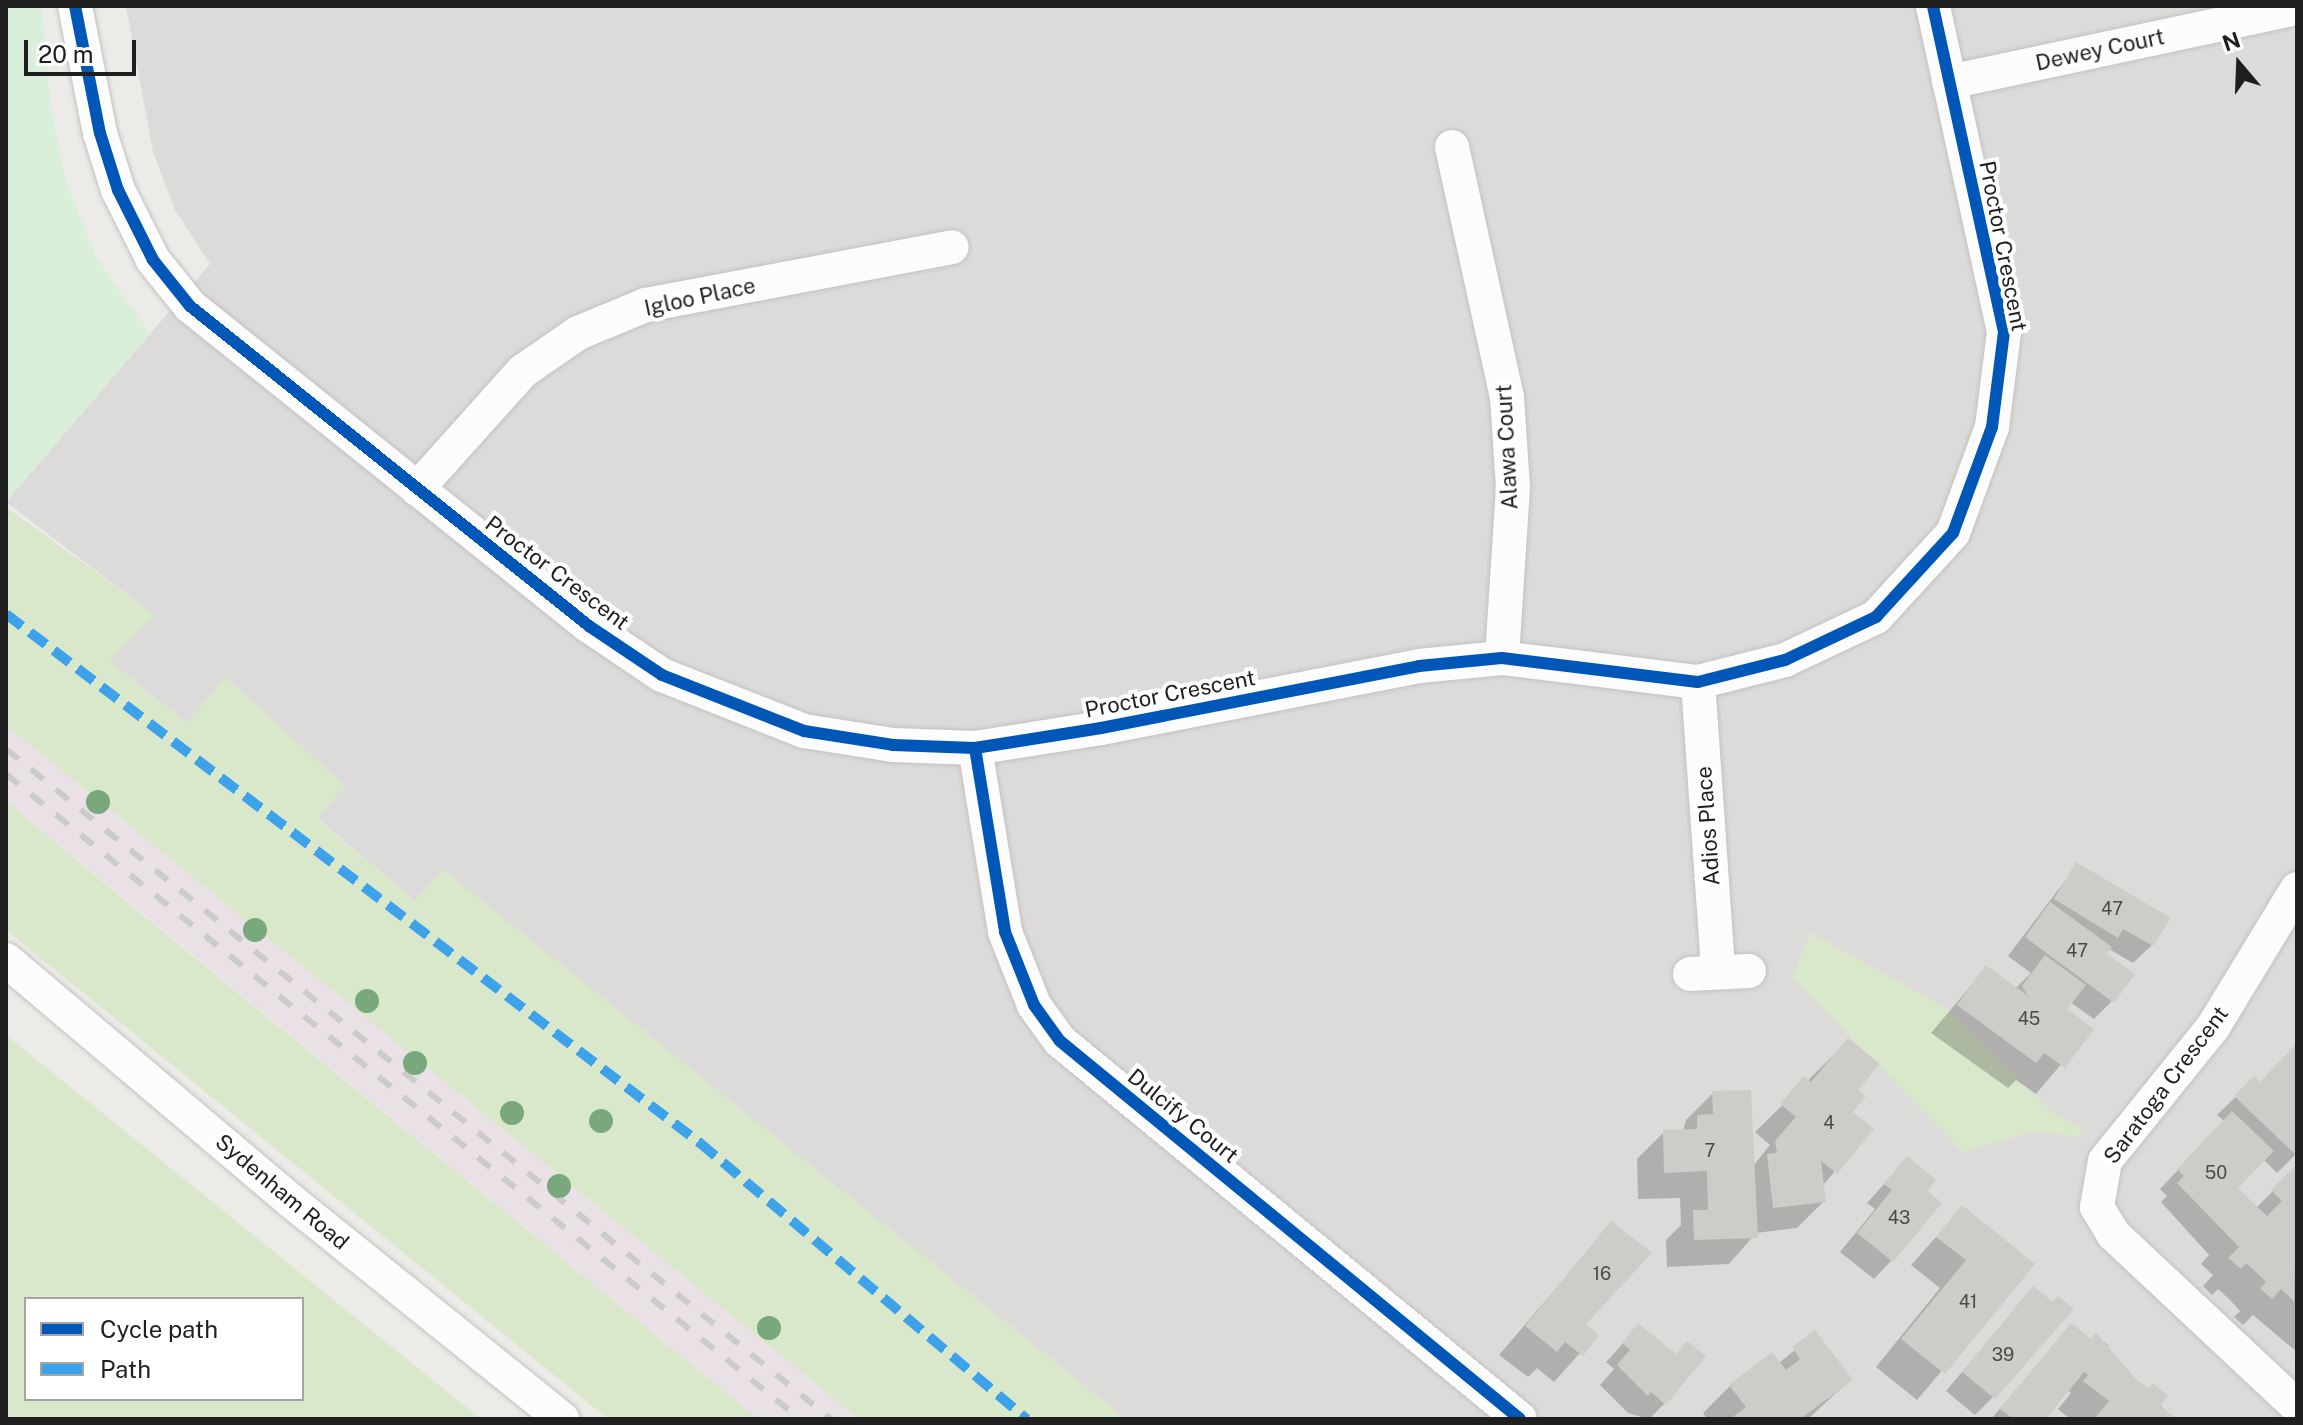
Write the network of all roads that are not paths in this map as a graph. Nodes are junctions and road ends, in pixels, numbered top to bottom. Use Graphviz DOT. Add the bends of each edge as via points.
graph roads {
  1 [pos="75,6"];
  2 [pos="94,6"];
  3 [pos="1933,6"];
  4 [pos="2297,8"];
  5 [pos="91,80"];
  6 [pos="1949,82"];
  7 [pos="1452,147"];
  8 [pos="952,247"];
  9 [pos="417,489"];
  10 [pos="1502,658"];
  11 [pos="1698,682"];
  12 [pos="975,748"];
  13 [pos="2297,889"];
  14 [pos="6,960"];
  15 [pos="1719,972"];
  16 [pos="2297,1406"];
  17 [pos="562,1419"];
  18 [pos="1520,1419"];
  1 -- 5 [label="street"];
  2 -- 5 [label="street"];
  3 -- 6 [label="street, Proctor Crescent"];
  4 -- 6 [label="street, Dewey Court"];
  5 -- 9 [label="street, Proctor Crescent" via="118,190 173,290"];
  6 -- 11 [label="street, Proctor Crescent" via="2004,332 1992,427 1953,533 1876,617 1785,660"];
  7 -- 10 [label="street, Alawa Court" via="1507,397 1513,487"];
  8 -- 9 [label="street, Igloo Place" via="646,305 578,333 523,371"];
  9 -- 12 [label="street, Proctor Crescent" via="589,626 662,675 804,731 893,745"];
  10 -- 11 [label="street, Proctor Crescent"];
  10 -- 12 [label="street, Proctor Crescent" via="1419,666"];
  11 -- 15 [label="street, Adios Place"];
  12 -- 18 [label="street, Dulcify Court" via="1005,932 1034,1005 1060,1041"];
  13 -- 16 [label="street, Saratoga Crescent" via="2213,1027 2105,1161 2097,1207 2113,1234"];
  14 -- 17 [label="street, Sydenham Road" via="291,1201"];
}
